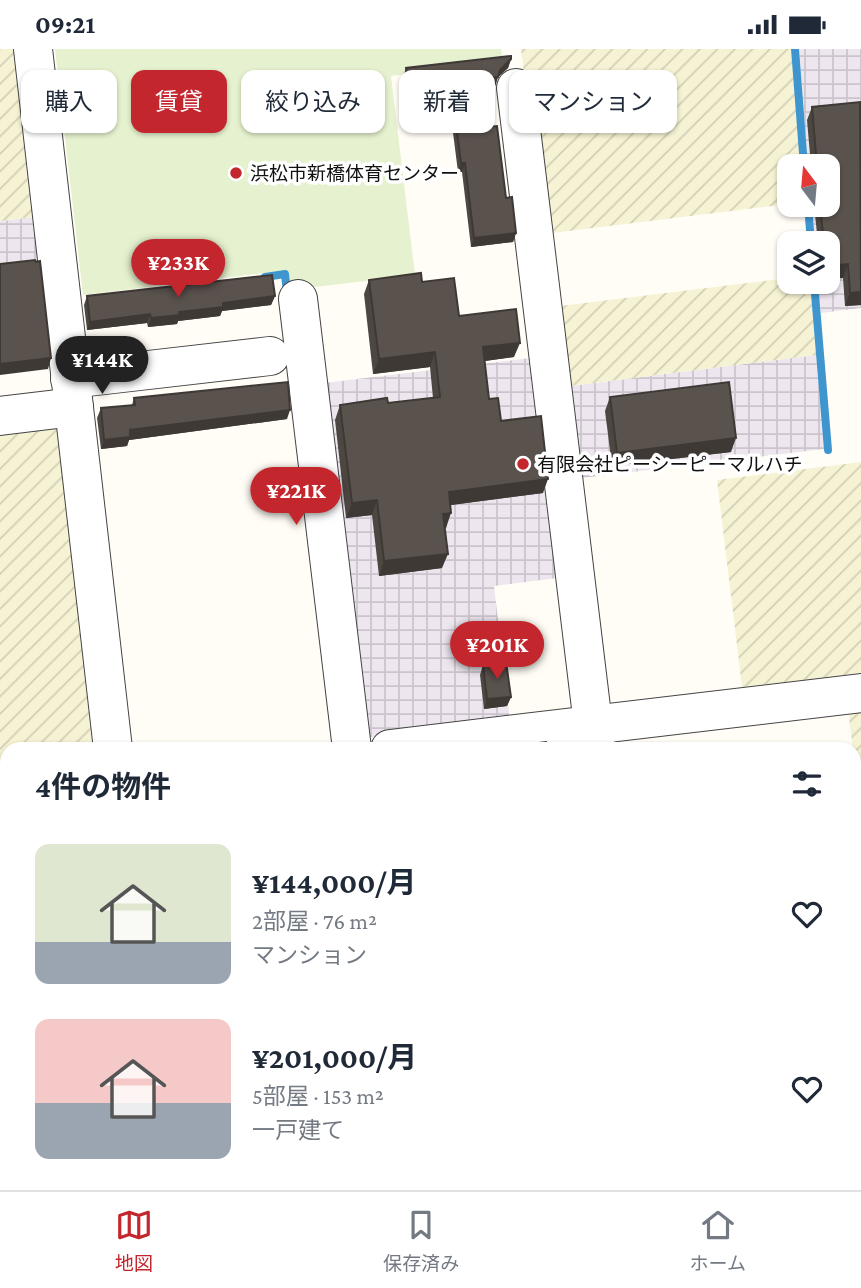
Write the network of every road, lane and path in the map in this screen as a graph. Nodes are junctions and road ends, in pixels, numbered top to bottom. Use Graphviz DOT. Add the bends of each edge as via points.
graph roads {
  1 [pos="33,49"];
  2 [pos="521,133"];
  3 [pos="298,299"];
  4 [pos="250,349"];
  5 [pos="72,393"];
  6 [pos="0,416"];
  7 [pos="861,693"];
  8 [pos="594,737"];
  9 [pos="112,742"];
  10 [pos="351,742"];
  11 [pos="509,742"];
  1 -- 5 [label="street"];
  2 -- 8 [label="street"];
  3 -- 10 [label="street"];
  4 -- 5 [label="street"];
  5 -- 6 [label="street"];
  5 -- 9 [label="street"];
  7 -- 8 [label="street"];
  8 -- 11 [label="street"];
}
